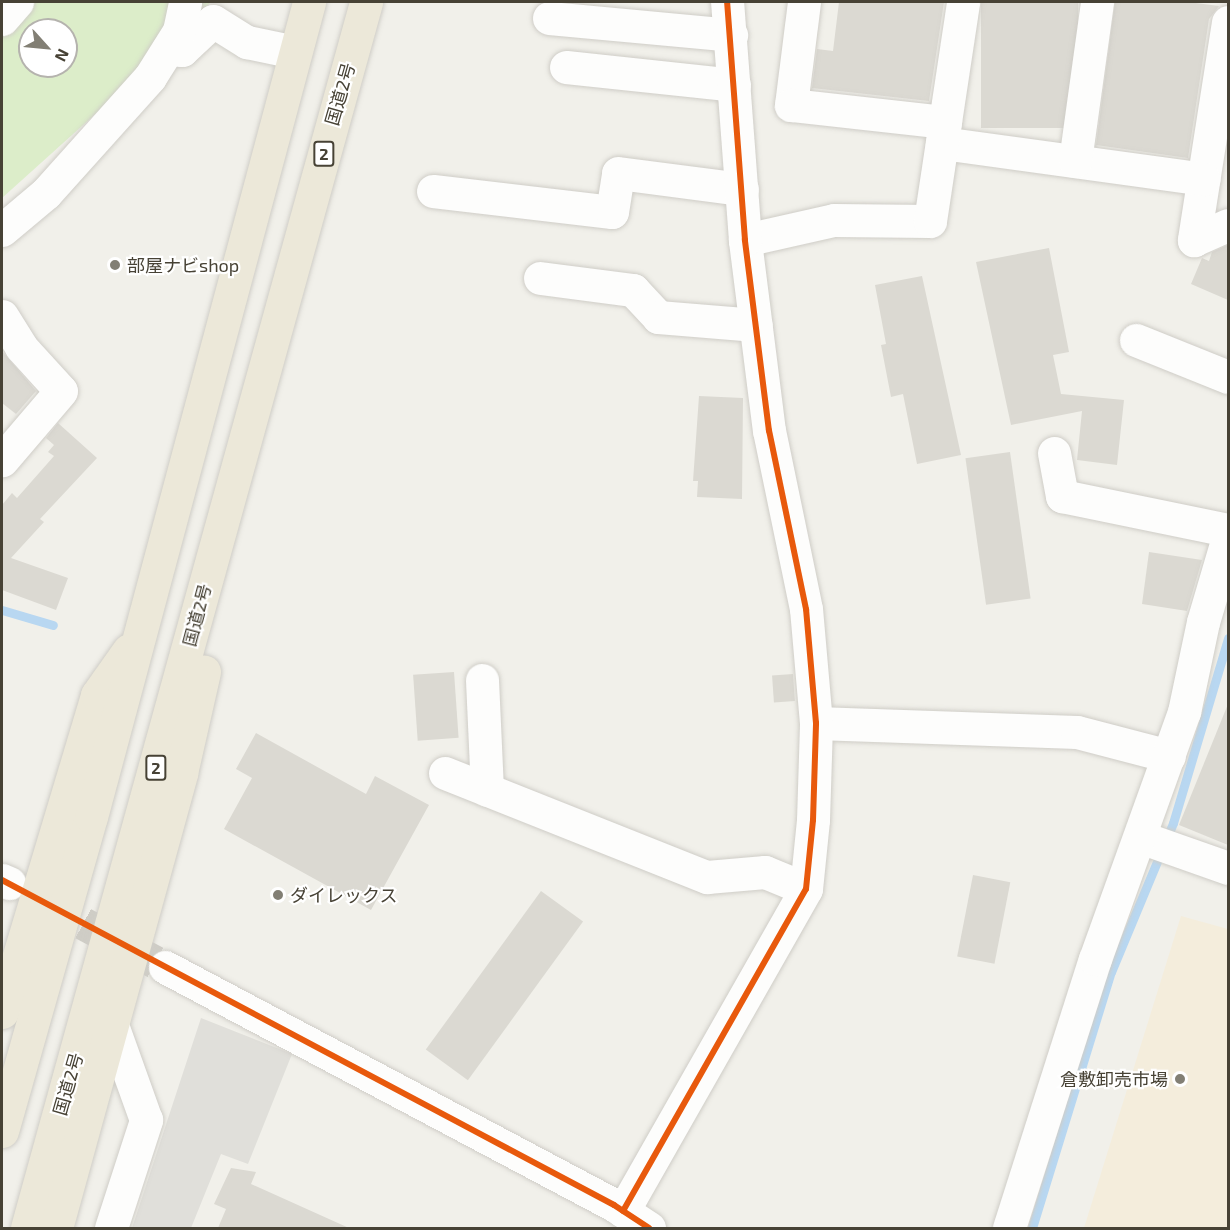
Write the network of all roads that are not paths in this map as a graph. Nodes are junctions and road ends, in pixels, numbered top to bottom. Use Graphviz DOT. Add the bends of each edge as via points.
graph roads {
  1 [pos="16,2"];
  2 [pos="185,2"];
  3 [pos="309,2"];
  4 [pos="366,2"];
  5 [pos="727,2"];
  6 [pos="804,2"];
  7 [pos="963,2"];
  8 [pos="1096,2"];
  9 [pos="549,18"];
  10 [pos="2,19"];
  11 [pos="1228,22"];
  12 [pos="731,35"];
  13 [pos="168,49"];
  14 [pos="295,52"];
  15 [pos="566,67"];
  16 [pos="734,85"];
  17 [pos="943,132"];
  18 [pos="1075,161"];
  19 [pos="1204,179"];
  20 [pos="742,189"];
  21 [pos="433,191"];
  22 [pos="1228,225"];
  23 [pos="2,230"];
  24 [pos="745,240"];
  25 [pos="540,278"];
  26 [pos="281,306"];
  27 [pos="2,316"];
  28 [pos="756,325"];
  29 [pos="1136,340"];
  30 [pos="1228,377"];
  31 [pos="1054,453"];
  32 [pos="2,460"];
  33 [pos="1228,530"];
  34 [pos="1228,537"];
  35 [pos="1216,624"];
  36 [pos="140,634"];
  37 [pos="482,680"];
  38 [pos="816,723"];
  39 [pos="1169,756"];
  40 [pos="445,774"];
  41 [pos="487,790"];
  42 [pos="1140,837"];
  43 [pos="1228,868"];
  44 [pos="806,889"];
  45 [pos="165,967"];
  46 [pos="2,1012"];
  47 [pos="112,1025"];
  48 [pos="2,1131"];
  49 [pos="622,1218"];
  50 [pos="27,1228"];
  51 [pos="56,1228"];
  52 [pos="111,1228"];
  53 [pos="1009,1228"];
  1 -- 10 [label="street"];
  2 -- 13 [label="street" via="179,31"];
  3 -- 14 [label="highway"];
  4 -- 26 [label="highway, 国道2号 / 2"];
  5 -- 12 [label="street"];
  6 -- 17 [label="street" via="791,105"];
  7 -- 17 [label="street"];
  8 -- 18 [label="street"];
  9 -- 12 [label="street"];
  11 -- 19 [label="street"];
  12 -- 16 [label="street"];
  13 -- 14 [label="street" via="182,50 213,21 247,42"];
  13 -- 23 [label="street" via="150,77 46,194"];
  14 -- 36 [label="highway"];
  15 -- 16 [label="street"];
  16 -- 20 [label="street"];
  17 -- 18 [label="street"];
  17 -- 24 [label="street" via="930,221 834,220"];
  18 -- 19 [label="street"];
  19 -- 22 [label="street" via="1194,240"];
  20 -- 21 [label="street" via="618,173 612,212"];
  20 -- 24 [label="street"];
  24 -- 28 [label="street"];
  25 -- 28 [label="street" via="633,290 657,317"];
  26 -- 47 [label="highway" via="181,773"];
  26 -- 50 [label="highway, 国道2号 / 2"];
  27 -- 32 [label="street" via="21,347 61,391"];
  28 -- 38 [label="street" via="769,431 806,609"];
  29 -- 30 [label="street"];
  31 -- 33 [label="street" via="1062,496"];
  34 -- 35 [label="street"];
  35 -- 39 [label="street"];
  36 -- 46 [label="highway" via="97,695"];
  36 -- 48 [label="highway"];
  37 -- 41 [label="street"];
  38 -- 39 [label="street" via="1077,732"];
  38 -- 44 [label="street"];
  39 -- 42 [label="street"];
  40 -- 41 [label="street"];
  41 -- 44 [label="street" via="707,877 765,872"];
  42 -- 43 [label="street"];
  42 -- 53 [label="street" via="1095,959"];
  44 -- 49 [label="street"];
  45 -- 49 [label="street"];
  47 -- 51 [label="highway"];
  47 -- 52 [label="street" via="146,1120"];
}
